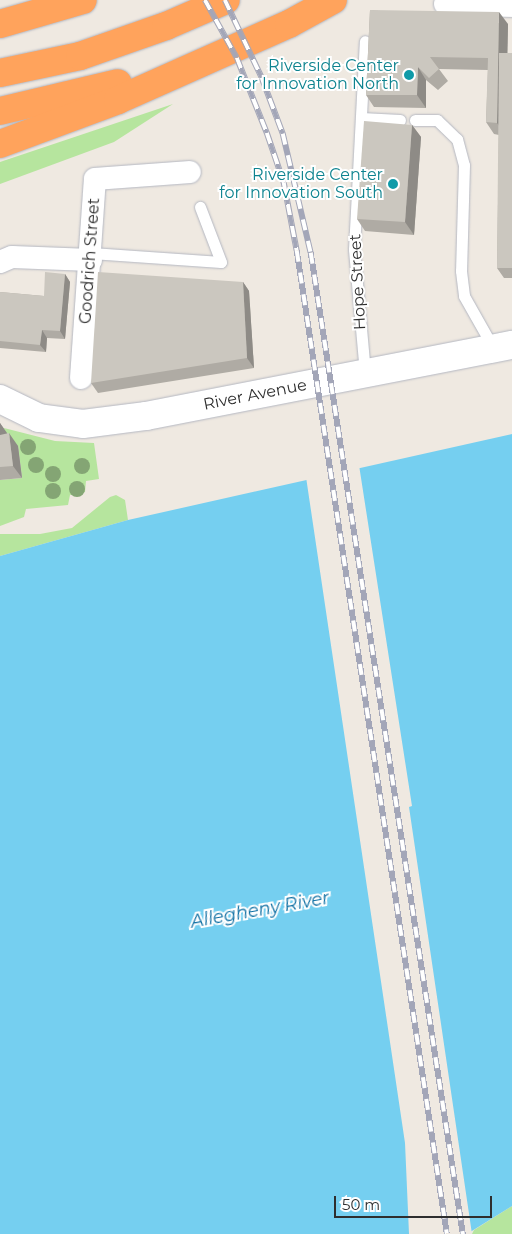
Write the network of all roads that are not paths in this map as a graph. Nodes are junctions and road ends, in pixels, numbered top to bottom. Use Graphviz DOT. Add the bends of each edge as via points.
graph roads {
  1 [pos="83,0"];
  2 [pos="226,0"];
  3 [pos="333,0"];
  4 [pos="445,4"];
  5 [pos="512,6"];
  6 [pos="0,24"];
  7 [pos="365,41"];
  8 [pos="211,58"];
  9 [pos="0,72"];
  10 [pos="0,111"];
  11 [pos="361,118"];
  12 [pos="400,120"];
  13 [pos="414,120"];
  14 [pos="0,144"];
  15 [pos="190,172"];
  16 [pos="200,207"];
  17 [pos="91,257"];
  18 [pos="0,262"];
  19 [pos="503,348"];
  20 [pos="365,373"];
  21 [pos="81,378"];
  22 [pos="0,399"];
  1 -- 6 [label="highway"];
  2 -- 9 [label="highway" via="166,26 80,56"];
  3 -- 8 [label="highway" via="289,24"];
  4 -- 5 [label="street"];
  7 -- 11 [label="lane, Hope Street"];
  8 -- 10 [label="highway"];
  8 -- 14 [label="highway" via="118,100"];
  11 -- 12 [label="lane"];
  11 -- 20 [label="lane, Hope Street" via="354,249"];
  13 -- 19 [label="lane" via="436,120 457,139 464,165 461,270 464,296"];
  15 -- 17 [label="street, Goodrich Street" via="95,179"];
  16 -- 17 [label="lane" via="221,262"];
  17 -- 18 [label="street" via="12,257"];
  17 -- 21 [label="street, Goodrich Street"];
  19 -- 20 [label="street, River Avenue"];
  20 -- 22 [label="street, River Avenue" via="146,416 82,424 39,418"];
}
